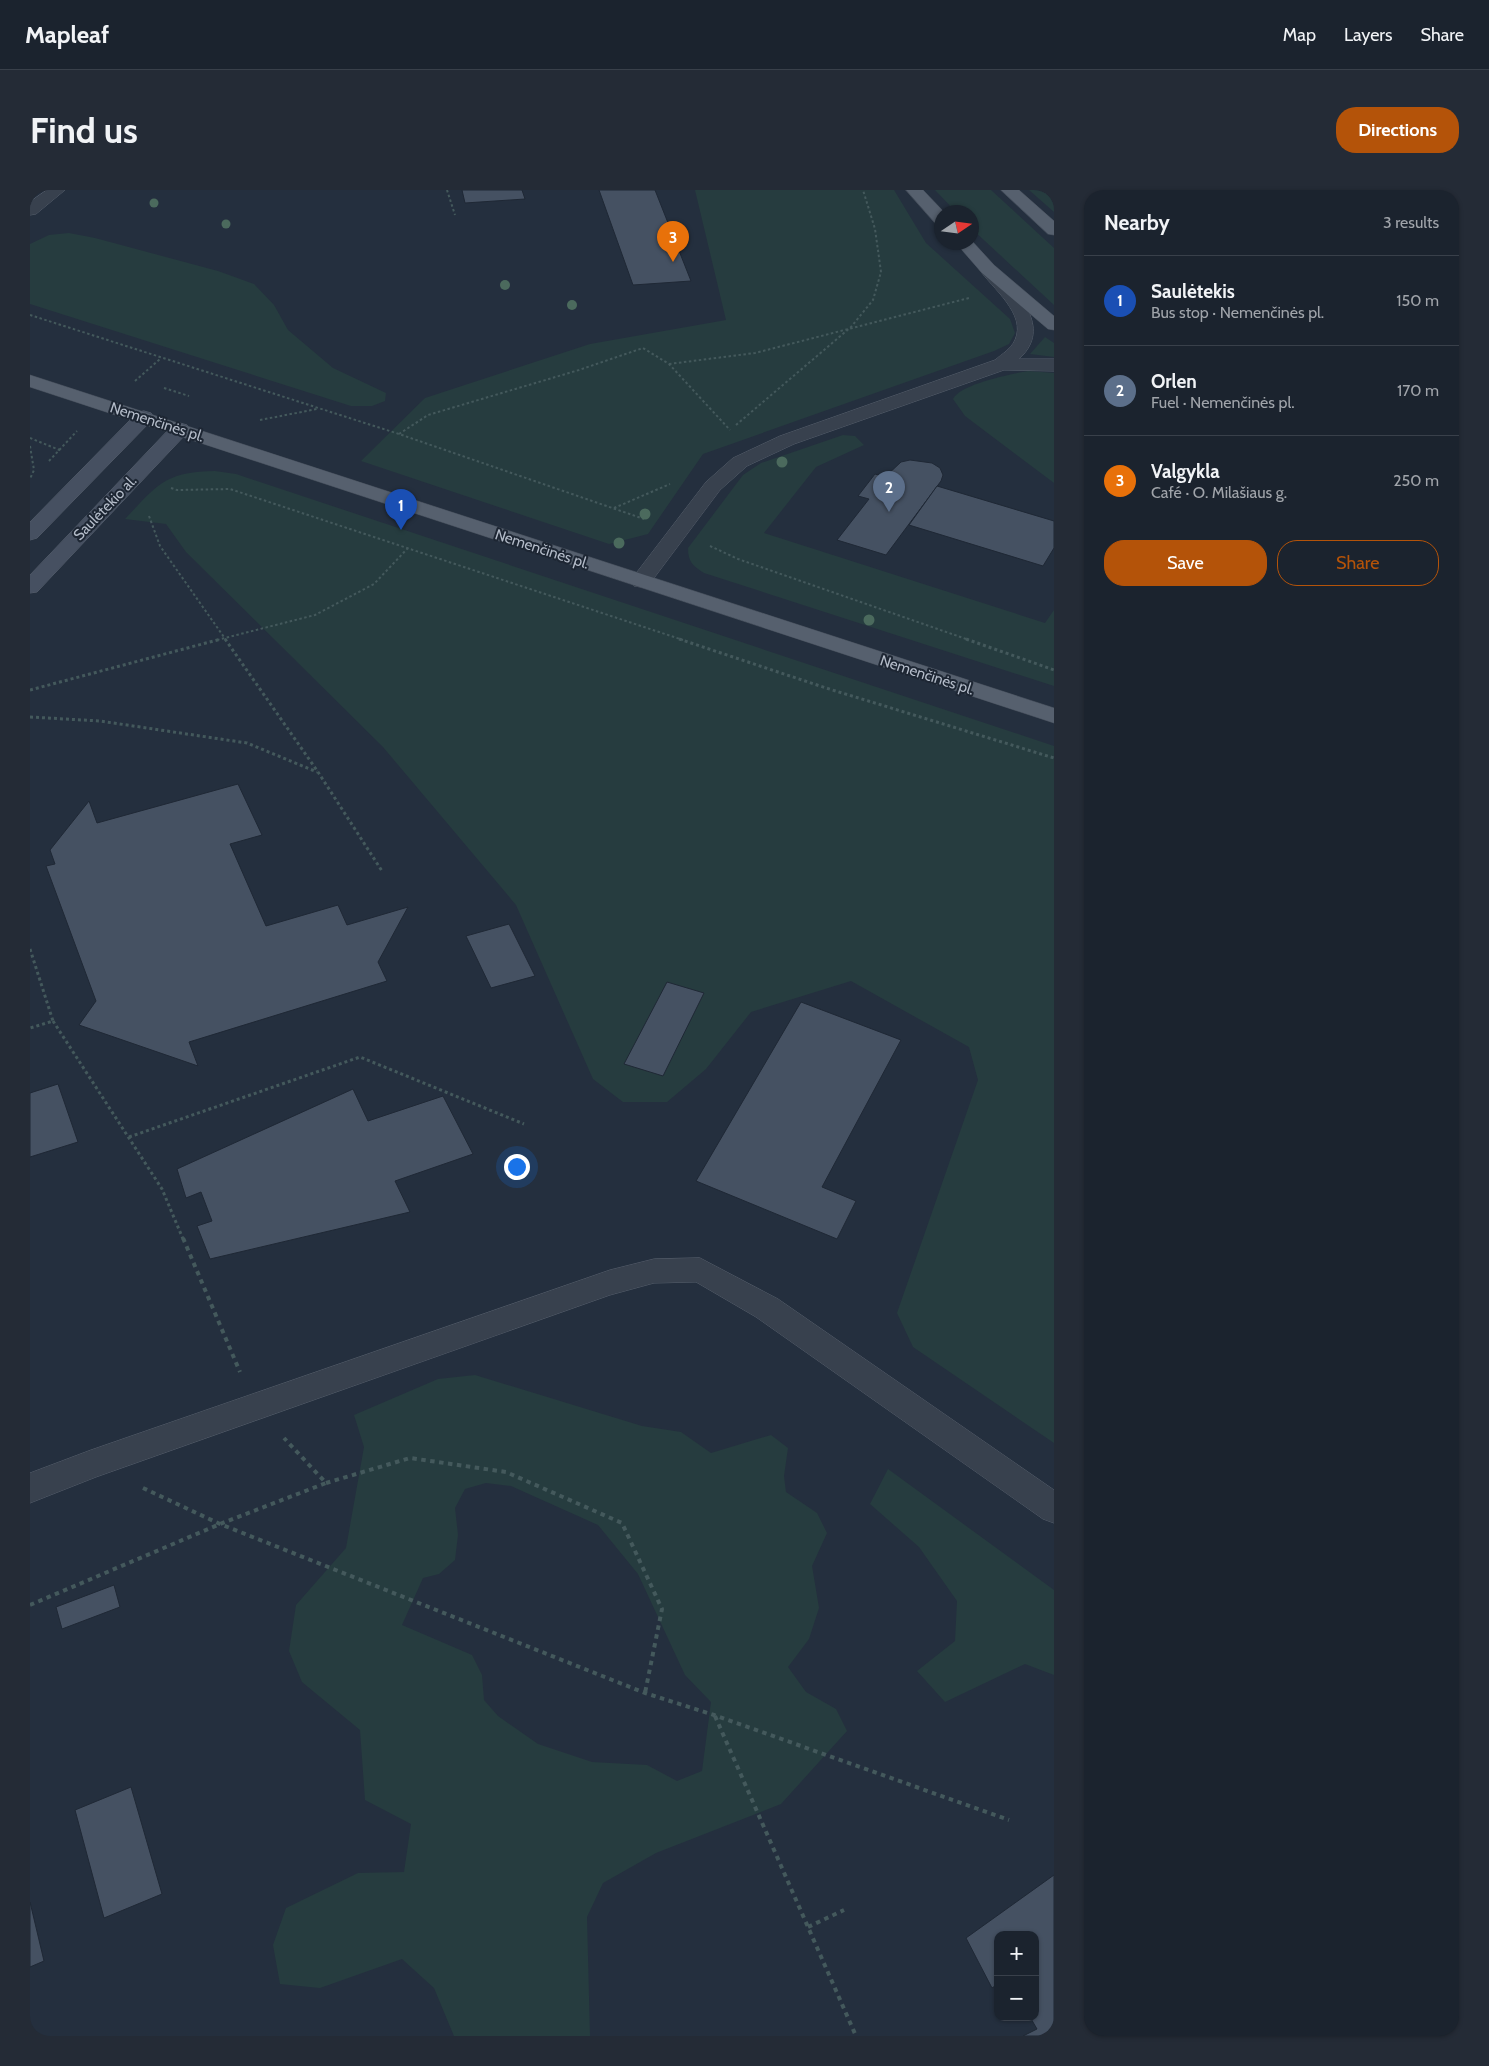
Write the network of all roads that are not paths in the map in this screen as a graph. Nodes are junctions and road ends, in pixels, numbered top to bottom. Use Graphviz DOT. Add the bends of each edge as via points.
graph roads {
  1 [pos="57,190"];
  2 [pos="914,190"];
  3 [pos="1009,190"];
  4 [pos="30,210"];
  5 [pos="934,211"];
  6 [pos="1054,230"];
  7 [pos="970,250"];
  8 [pos="988,269"];
  9 [pos="1054,325"];
  10 [pos="1002,364"];
  11 [pos="1054,365"];
  12 [pos="30,381"];
  13 [pos="144,418"];
  14 [pos="180,429"];
  15 [pos="30,534"];
  16 [pos="641,582"];
  17 [pos="30,587"];
  18 [pos="1054,716"];
  19 [pos="30,1488"];
  20 [pos="1054,1508"];
  1 -- 4 [label="street"];
  2 -- 5 [label="main road"];
  3 -- 6 [label="main road"];
  7 -- 8 [label="main road"];
  8 -- 9 [label="main road"];
  8 -- 10 [label="street" via="1026,319 1028,332 1016,355"];
  10 -- 11 [label="street"];
  10 -- 16 [label="street" via="796,437 740,462 713,486"];
  12 -- 13 [label="main road, Nemenčinės pl."];
  13 -- 14 [label="main road, Nemenčinės pl."];
  13 -- 15 [label="main road, Saulėtekio al."];
  14 -- 16 [label="main road, Nemenčinės pl."];
  14 -- 17 [label="main road, Saulėtekio al."];
  16 -- 18 [label="main road, Nemenčinės pl."];
  19 -- 20 [label="street" via="90,1464 610,1283 654,1271 700,1270 767,1308"];
}
